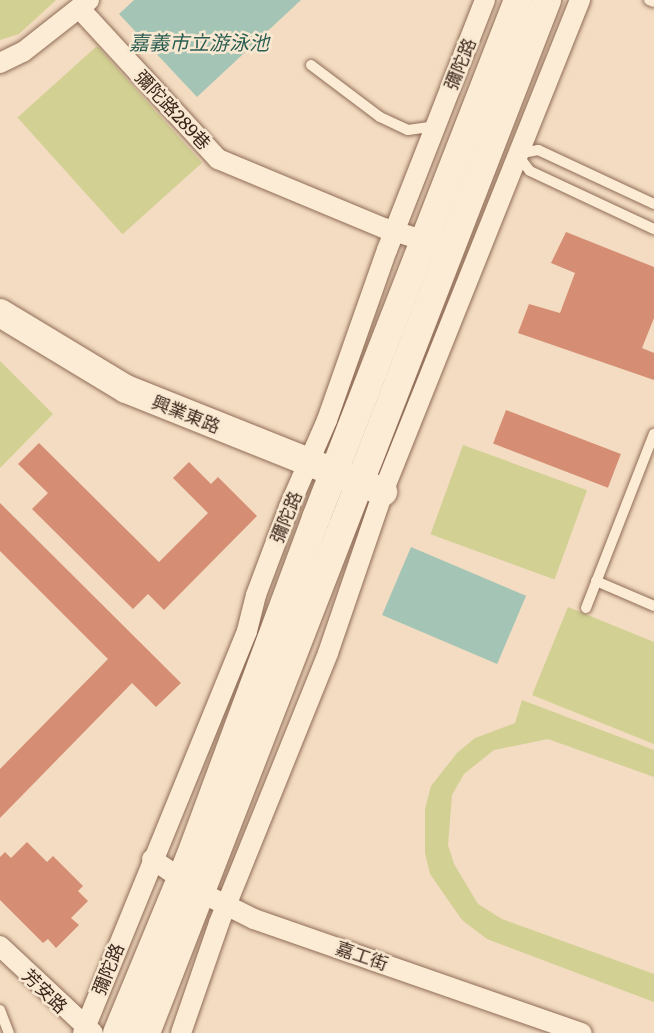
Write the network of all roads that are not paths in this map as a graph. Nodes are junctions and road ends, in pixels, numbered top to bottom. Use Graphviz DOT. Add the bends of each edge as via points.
graph roads {
  1 [pos="485,0"];
  2 [pos="518,0"];
  3 [pos="548,0"];
  4 [pos="580,0"];
  5 [pos="649,0"];
  6 [pos="654,2"];
  7 [pos="84,4"];
  8 [pos="0,63"];
  9 [pos="311,65"];
  10 [pos="435,126"];
  11 [pos="492,145"];
  12 [pos="654,204"];
  13 [pos="389,229"];
  14 [pos="654,229"];
  15 [pos="451,249"];
  16 [pos="0,313"];
  17 [pos="654,434"];
  18 [pos="322,468"];
  19 [pos="372,488"];
  20 [pos="596,581"];
  21 [pos="654,606"];
  22 [pos="586,608"];
  23 [pos="266,618"];
  24 [pos="332,642"];
  25 [pos="152,859"];
  26 [pos="191,885"];
  27 [pos="227,906"];
  28 [pos="0,946"];
  29 [pos="0,1010"];
  30 [pos="87,1032"];
  31 [pos="9,1033"];
  32 [pos="117,1033"];
  33 [pos="146,1033"];
  34 [pos="180,1033"];
  35 [pos="582,1033"];
  1 -- 10 [label="street, 彌陀路"];
  2 -- 11 [label="street, 彌陀路"];
  3 -- 11 [label="street, 彌陀路"];
  4 -- 11 [label="street, 彌陀路"];
  5 -- 6 [label="lane"];
  7 -- 8 [label="street" via="23,52"];
  7 -- 13 [label="street, 彌陀路289巷" via="218,159"];
  9 -- 10 [label="lane" via="380,117 408,130"];
  10 -- 11 [label="street"];
  10 -- 13 [label="street, 彌陀路"];
  11 -- 12 [label="lane" via="538,150"];
  11 -- 14 [label="lane" via="530,171"];
  11 -- 15 [label="street, 彌陀路"];
  11 -- 15 [label="street, 彌陀路" via="512,177"];
  13 -- 15 [label="street, 彌陀路289巷"];
  13 -- 18 [label="street, 彌陀路"];
  15 -- 18 [label="street, 彌陀路"];
  15 -- 19 [label="street, 彌陀路"];
  16 -- 18 [label="street, 興業東路" via="126,389"];
  17 -- 20 [label="lane"];
  18 -- 19 [label="street, 興業東路"];
  18 -- 23 [label="street, 彌陀路"];
  19 -- 23 [label="street, 彌陀路"];
  19 -- 24 [label="street, 彌陀路"];
  20 -- 21 [label="lane"];
  20 -- 22 [label="lane"];
  23 -- 24 [label="street"];
  23 -- 25 [label="street, 彌陀路"];
  23 -- 26 [label="street, 彌陀路"];
  24 -- 27 [label="street, 彌陀路"];
  25 -- 26 [label="street, 嘉工街"];
  25 -- 30 [label="street, 彌陀路"];
  26 -- 27 [label="street, 嘉工街"];
  26 -- 32 [label="street, 彌陀路"];
  26 -- 33 [label="street, 彌陀路"];
  27 -- 34 [label="street, 彌陀路"];
  27 -- 35 [label="street, 嘉工街"];
  28 -- 30 [label="street, 芳安路"];
  29 -- 31 [label="lane"];
}
